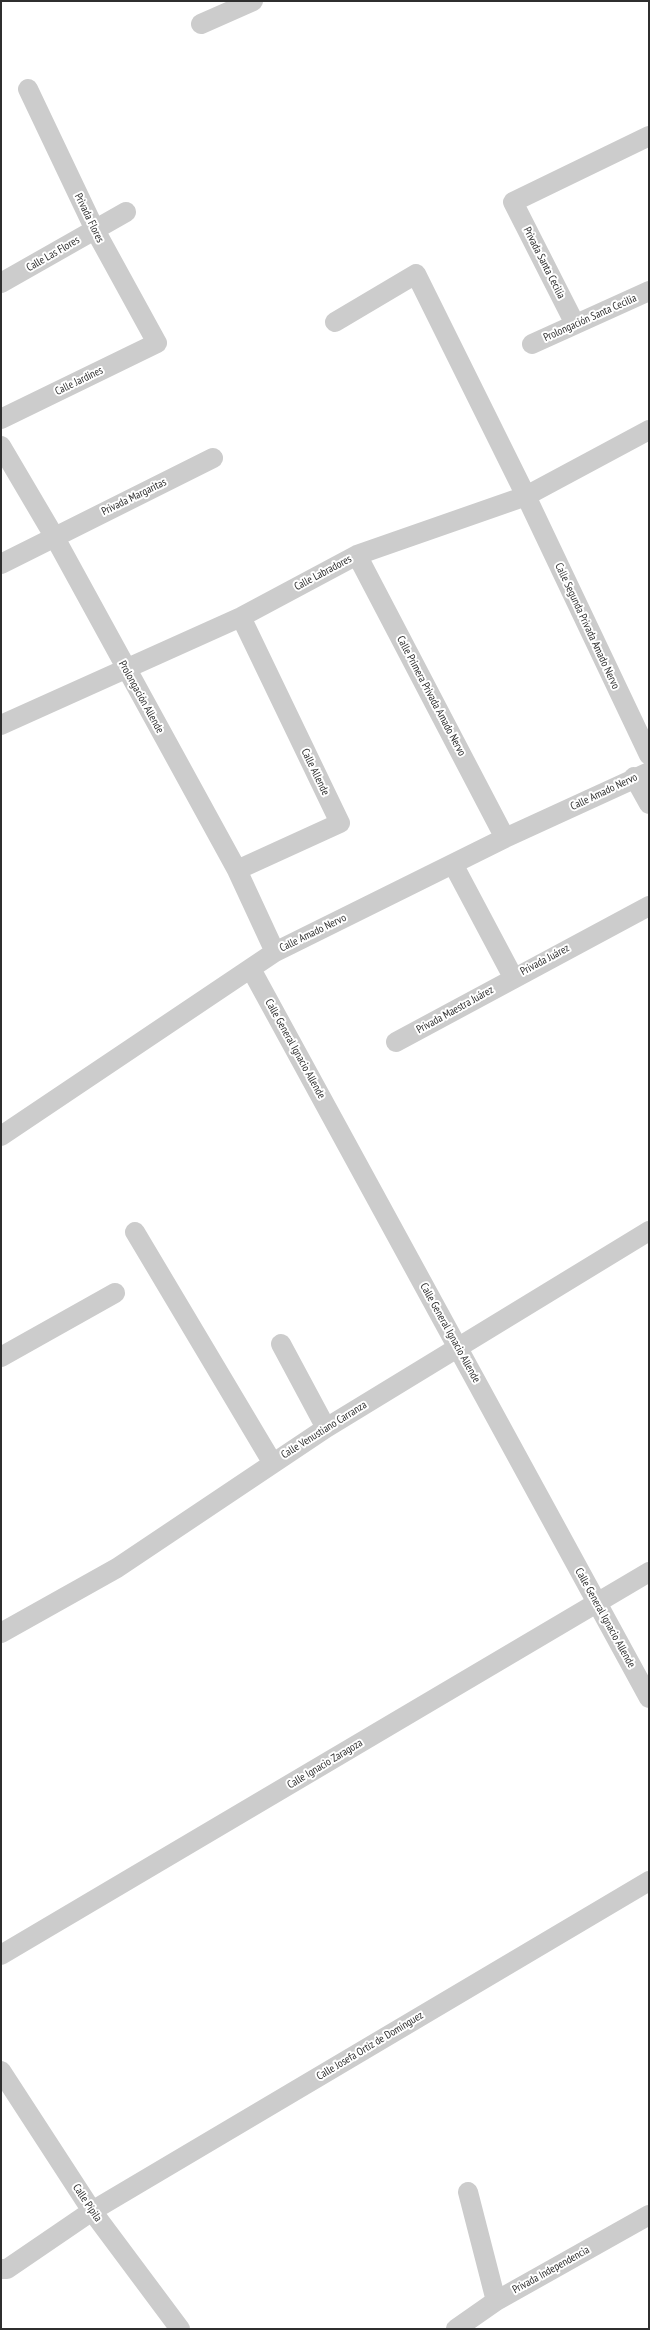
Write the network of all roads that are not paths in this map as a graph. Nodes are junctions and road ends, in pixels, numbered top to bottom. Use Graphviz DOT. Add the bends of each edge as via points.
graph roads {
  1 [pos="253,1"];
  2 [pos="200,24"];
  3 [pos="28,89"];
  4 [pos="649,136"];
  5 [pos="126,212"];
  6 [pos="95,230"];
  7 [pos="1,283"];
  8 [pos="649,291"];
  9 [pos="335,322"];
  10 [pos="575,324"];
  11 [pos="157,343"];
  12 [pos="532,344"];
  13 [pos="1,419"];
  14 [pos="649,431"];
  15 [pos="1,446"];
  16 [pos="213,458"];
  17 [pos="526,496"];
  18 [pos="54,536"];
  19 [pos="357,555"];
  20 [pos="1,564"];
  21 [pos="241,617"];
  22 [pos="126,670"];
  23 [pos="1,725"];
  24 [pos="649,755"];
  25 [pos="642,774"];
  26 [pos="649,804"];
  27 [pos="505,838"];
  28 [pos="453,864"];
  29 [pos="237,870"];
  30 [pos="649,906"];
  31 [pos="275,952"];
  32 [pos="251,969"];
  33 [pos="513,977"];
  34 [pos="396,1042"];
  35 [pos="1,1136"];
  36 [pos="649,1231"];
  37 [pos="134,1232"];
  38 [pos="115,1293"];
  39 [pos="281,1344"];
  40 [pos="458,1347"];
  41 [pos="1,1357"];
  42 [pos="326,1428"];
  43 [pos="272,1462"];
  44 [pos="649,1572"];
  45 [pos="597,1603"];
  46 [pos="3,1626"];
  47 [pos="649,1698"];
  48 [pos="649,1881"];
  49 [pos="1,1955"];
  50 [pos="1,2072"];
  51 [pos="468,2192"];
  52 [pos="92,2211"];
  53 [pos="649,2215"];
  54 [pos="1,2269"];
  55 [pos="496,2300"];
  56 [pos="180,2329"];
  57 [pos="456,2329"];
  1 -- 2 [label="street"];
  3 -- 6 [label="street, Privada Flores"];
  4 -- 10 [label="street, Privada Santa Cecilia" via="513,202"];
  5 -- 6 [label="street, Calle Las Flores"];
  6 -- 7 [label="street, Calle Las Flores"];
  6 -- 11 [label="street, Privada Flores"];
  8 -- 10 [label="street, Prolongación Santa Cecilia"];
  9 -- 17 [label="street, Calle Segunda Privada Amado Nervo" via="416,274"];
  10 -- 12 [label="street, Prolongación Santa Cecilia"];
  11 -- 13 [label="street, Calle Jardines"];
  14 -- 17 [label="street, Calle Labradores"];
  15 -- 18 [label="street, Prolongación Allende"];
  16 -- 18 [label="street, Privada Margaritas"];
  17 -- 19 [label="street, Calle Labradores"];
  17 -- 24 [label="street, Calle Segunda Privada Amado Nervo"];
  18 -- 20 [label="street, Privada Margaritas"];
  18 -- 22 [label="street, Prolongación Allende"];
  19 -- 21 [label="street, Calle Labradores"];
  19 -- 27 [label="street, Calle Primera Privada Amado Nervo"];
  21 -- 22 [label="street, Calle Labradores"];
  21 -- 29 [label="street, Calle Allende" via="340,824"];
  22 -- 23 [label="street, Calle Labradores"];
  22 -- 29 [label="street, Prolongación Allende"];
  25 -- 26 [label="street"];
  25 -- 27 [label="street, Calle Amado Nervo"];
  27 -- 28 [label="street, Calle Amado Nervo"];
  28 -- 31 [label="street, Calle Amado Nervo"];
  28 -- 33 [label="street, Privada Juárez"];
  29 -- 31 [label="street, Prolongación Allende"];
  30 -- 33 [label="street, Privada Juárez"];
  31 -- 32 [label="street, Calle Amado Nervo"];
  32 -- 35 [label="street, Calle Amado Nervo"];
  32 -- 40 [label="street, Calle General Ignacio Allende"];
  33 -- 34 [label="street, Privada Maestra Juárez"];
  36 -- 40 [label="street, Calle Venustiano Carranza"];
  37 -- 43 [label="street"];
  38 -- 41 [label="street"];
  39 -- 42 [label="street"];
  40 -- 42 [label="street, Calle Venustiano Carranza"];
  40 -- 45 [label="street, Calle General Ignacio Allende"];
  42 -- 43 [label="street, Calle Venustiano Carranza"];
  43 -- 46 [label="street, Calle Venustiano Carranza" via="117,1568"];
  44 -- 45 [label="street, Calle Ignacio Zaragoza"];
  45 -- 47 [label="street, Calle General Ignacio Allende"];
  45 -- 49 [label="street, Calle Ignacio Zaragoza"];
  48 -- 52 [label="street, Calle Josefa Ortiz de Domínguez"];
  50 -- 52 [label="street, Calle Pípila"];
  51 -- 55 [label="street"];
  52 -- 54 [label="street, Calle Josefa Ortiz de Domínguez" via="7,2269"];
  52 -- 56 [label="street, Calle Pípila"];
  53 -- 55 [label="street, Privada Independencia"];
  55 -- 57 [label="street, Privada Independencia"];
}
